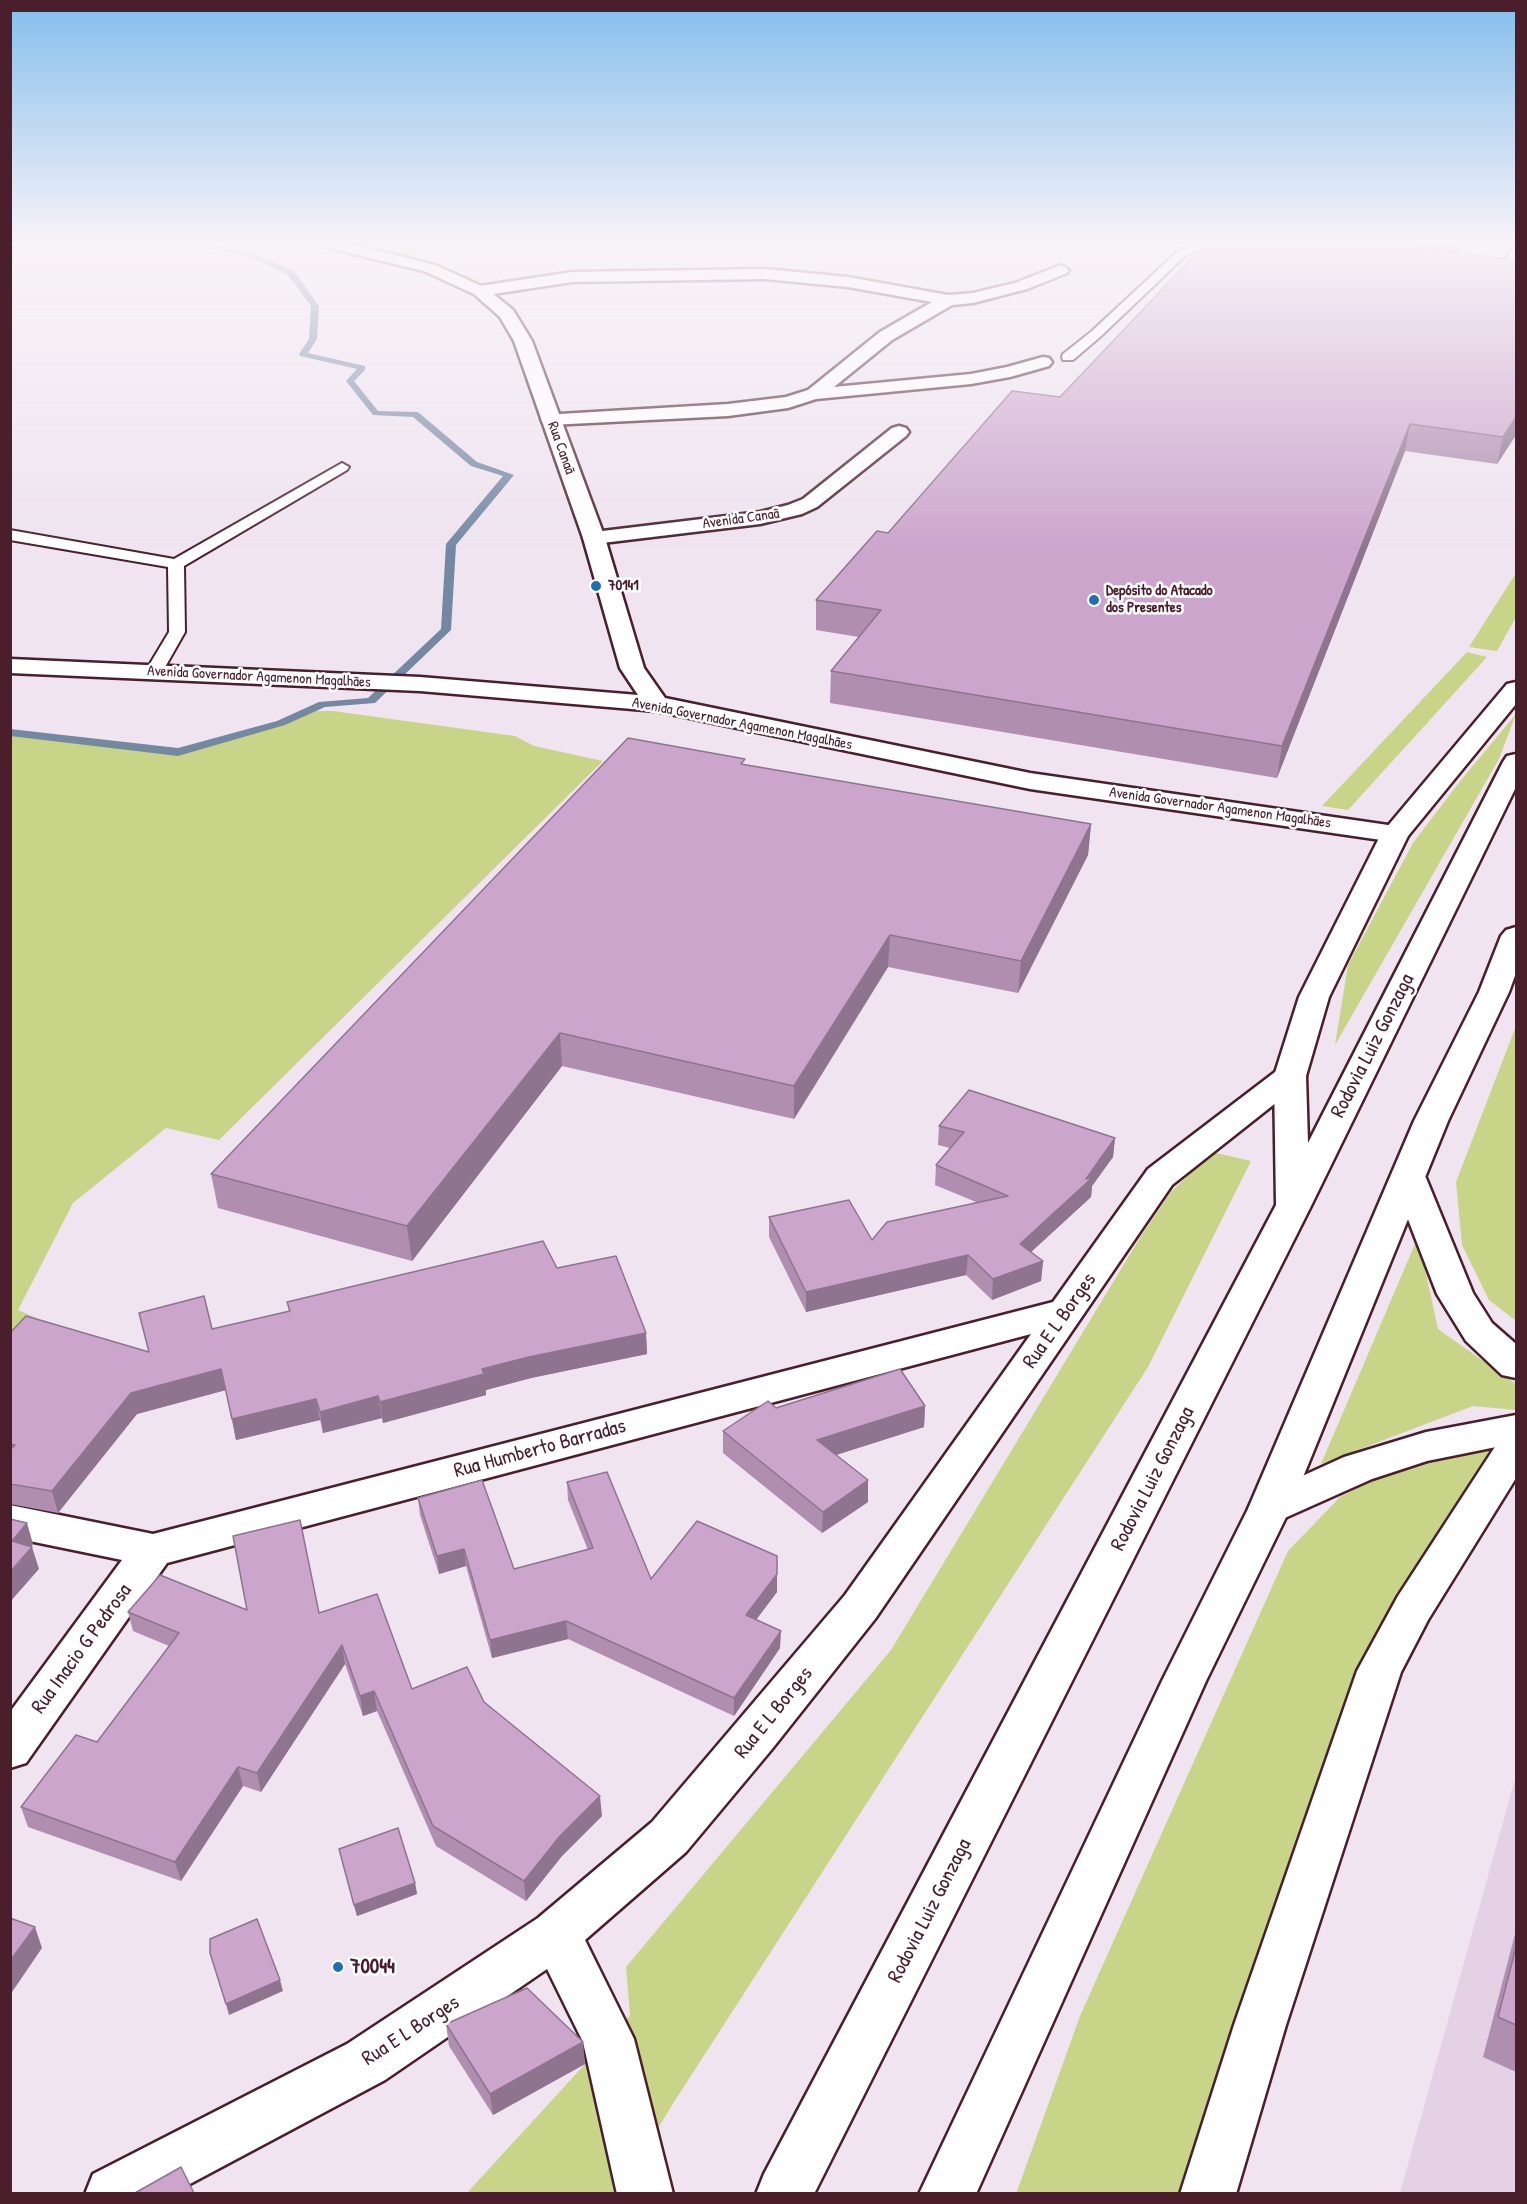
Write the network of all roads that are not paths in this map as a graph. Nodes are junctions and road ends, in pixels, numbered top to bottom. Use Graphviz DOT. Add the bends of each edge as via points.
graph roads {
  1 [pos="524,345"];
  2 [pos="875,345"];
  3 [pos="1083,345"];
  4 [pos="1068,357"];
  5 [pos="1042,362"];
  6 [pos="814,394"];
  7 [pos="550,418"];
  8 [pos="899,432"];
  9 [pos="342,467"];
  10 [pos="10,535"];
  11 [pos="594,538"];
  12 [pos="176,564"];
  13 [pos="10,666"];
  14 [pos="154,672"];
  15 [pos="1516,689"];
  16 [pos="656,704"];
  17 [pos="1516,762"];
  18 [pos="1395,834"];
  19 [pos="1516,936"];
  20 [pos="1290,1076"];
  21 [pos="1409,1178"];
  22 [pos="1292,1208"];
  23 [pos="1068,1311"];
  24 [pos="1516,1365"];
  25 [pos="1516,1429"];
  26 [pos="1516,1446"];
  27 [pos="1269,1509"];
  28 [pos="10,1521"];
  29 [pos="153,1550"];
  30 [pos="10,1749"];
  31 [pos="556,1934"];
  32 [pos="113,2193"];
  33 [pos="645,2193"];
  34 [pos="784,2193"];
  35 [pos="947,2193"];
  36 [pos="1208,2193"];
  1 -- 7 [label="main road, Rua Canaã"];
  2 -- 6 [label="main road"];
  3 -- 4 [label="lane"];
  5 -- 6 [label="main road" via="971,379"];
  6 -- 7 [label="main road" via="788,402 728,410"];
  7 -- 11 [label="main road, Rua Canaã"];
  8 -- 11 [label="main road, Avenida Canaã" via="810,503 795,510 760,518"];
  9 -- 12 [label="lane"];
  10 -- 12 [label="lane"];
  11 -- 16 [label="main road, Rua Canaã" via="632,668"];
  12 -- 14 [label="lane" via="177,632"];
  13 -- 14 [label="main road, Avenida Governador Agamenon Magalhães"];
  14 -- 16 [label="main road, Avenida Governador Agamenon Magalhães" via="420,684"];
  15 -- 18 [label="main road"];
  16 -- 18 [label="main road, Avenida Governador Agamenon Magalhães" via="1030,781"];
  17 -- 22 [label="main road, Rodovia Luiz Gonzaga"];
  18 -- 20 [label="main road" via="1314,997"];
  19 -- 21 [label="main road"];
  20 -- 22 [label="main road"];
  20 -- 23 [label="main road, Rua E L Borges" via="1160,1177"];
  21 -- 24 [label="main road" via="1455,1294 1479,1332"];
  21 -- 27 [label="main road"];
  22 -- 34 [label="main road, Rodovia Luiz Gonzaga"];
  23 -- 29 [label="main road, Rua Humberto Barradas"];
  23 -- 31 [label="main road, Rua E L Borges" via="860,1607 756,1735 669,1837"];
  25 -- 27 [label="main road" via="1426,1447 1358,1468"];
  26 -- 36 [label="main road" via="1413,1608 1379,1671"];
  27 -- 35 [label="main road" via="1184,1681"];
  28 -- 29 [label="main road, Rua Humberto Barradas"];
  29 -- 30 [label="main road, Rua Inacio G Pedrosa"];
  31 -- 32 [label="main road, Rua E L Borges" via="366,2062"];
  31 -- 33 [label="main road" via="608,2039"];
}
